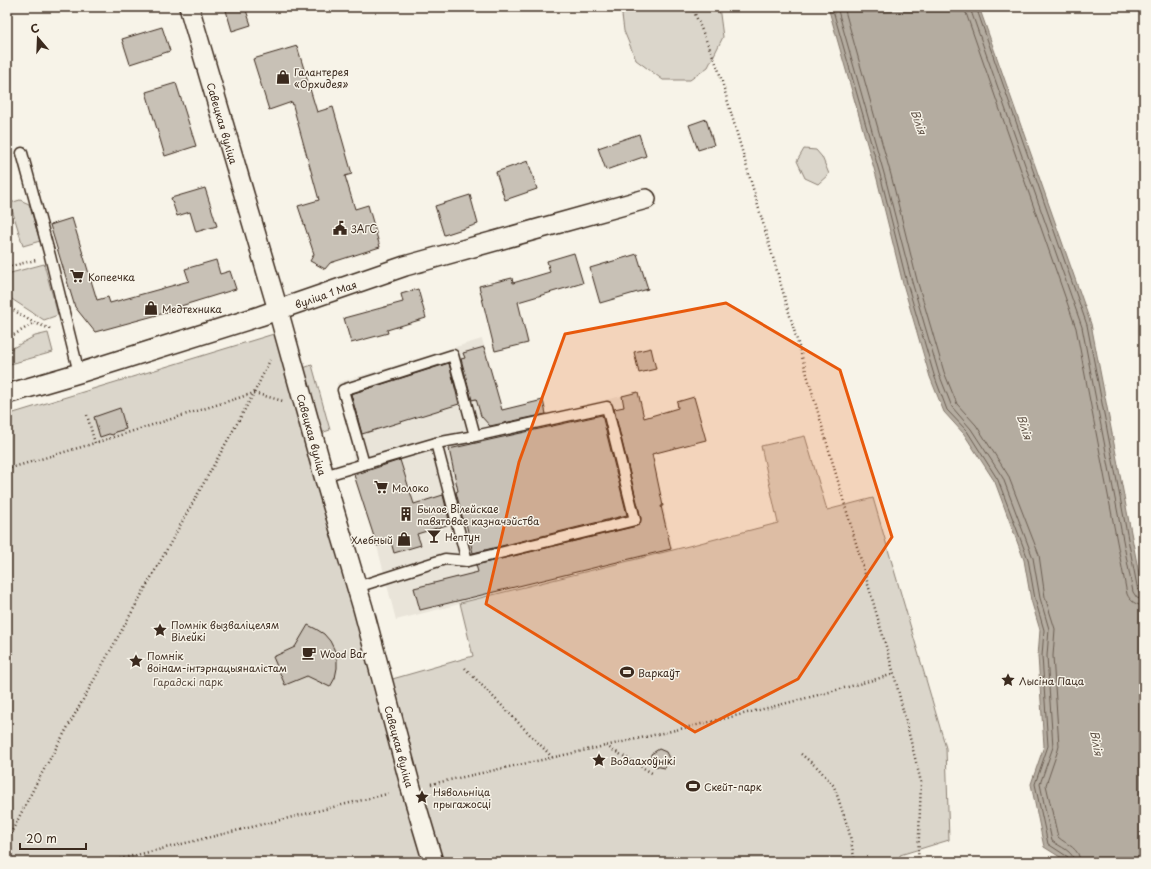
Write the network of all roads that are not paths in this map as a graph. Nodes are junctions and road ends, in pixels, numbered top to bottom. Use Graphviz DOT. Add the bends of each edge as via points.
graph roads {
  1 [pos="189,7"];
  2 [pos="22,153"];
  3 [pos="646,199"];
  4 [pos="278,310"];
  5 [pos="79,373"];
  6 [pos="7,394"];
  7 [pos="475,436"];
  8 [pos="436,443"];
  9 [pos="364,464"];
  10 [pos="324,476"];
  11 [pos="467,561"];
  12 [pos="357,586"];
  13 [pos="433,862"];
  1 -- 4 [label="street, Савецкая вуліца"];
  2 -- 5 [label="lane"];
  3 -- 4 [label="street, вуліца 1 Мая" via="405,266"];
  4 -- 5 [label="street, вуліца 1 Мая"];
  4 -- 10 [label="street, Савецкая вуліца"];
  5 -- 6 [label="street, вуліца 1 Мая"];
  7 -- 8 [label="lane"];
  7 -- 9 [label="lane" via="453,355 343,390"];
  7 -- 11 [label="lane" via="607,407 635,520"];
  8 -- 9 [label="lane"];
  8 -- 11 [label="lane"];
  9 -- 10 [label="lane"];
  10 -- 12 [label="street, Савецкая вуліца"];
  11 -- 12 [label="lane" via="445,559"];
  12 -- 13 [label="street, Савецкая вуліца"];
}
